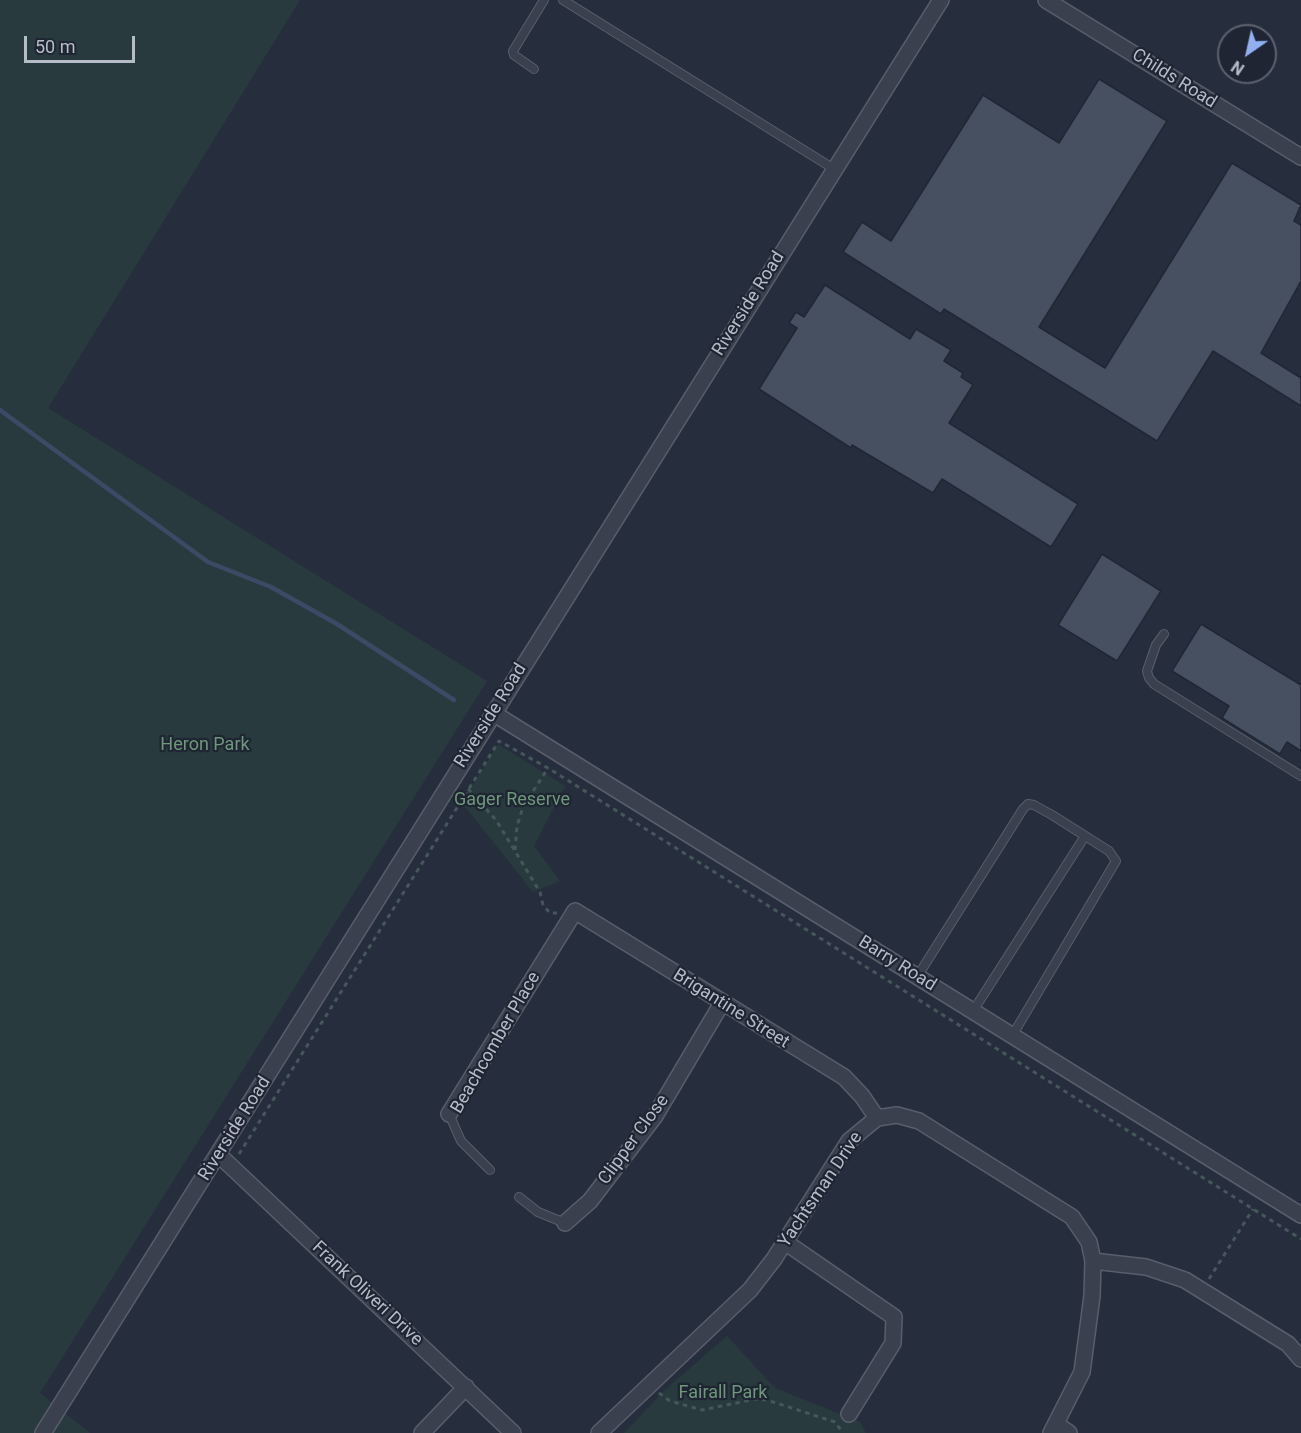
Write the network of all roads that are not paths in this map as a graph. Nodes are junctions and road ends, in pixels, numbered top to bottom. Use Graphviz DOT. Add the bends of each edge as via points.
graph roads {
  1 [pos="544,0"];
  2 [pos="563,0"];
  3 [pos="941,0"];
  4 [pos="1046,0"];
  5 [pos="534,69"];
  6 [pos="1301,157"];
  7 [pos="834,169"];
  8 [pos="1164,634"];
  9 [pos="493,713"];
  10 [pos="1301,776"];
  11 [pos="1085,836"];
  12 [pos="575,911"];
  13 [pos="917,977"];
  14 [pos="722,1003"];
  15 [pos="973,1011"];
  16 [pos="1012,1036"];
  17 [pos="450,1114"];
  18 [pos="877,1118"];
  19 [pos="219,1155"];
  20 [pos="490,1170"];
  21 [pos="519,1197"];
  22 [pos="1301,1215"];
  23 [pos="565,1223"];
  24 [pos="785,1242"];
  25 [pos="1093,1261"];
  26 [pos="1301,1359"];
  27 [pos="466,1387"];
  28 [pos="849,1414"];
  29 [pos="1053,1428"];
  30 [pos="43,1433"];
  31 [pos="422,1433"];
  32 [pos="513,1433"];
  33 [pos="599,1433"];
  34 [pos="1069,1433"];
  1 -- 5 [label="lane" via="513,51"];
  2 -- 7 [label="lane"];
  3 -- 7 [label="street, Riverside Road"];
  4 -- 6 [label="street, Childs Road"];
  7 -- 9 [label="street, Riverside Road"];
  8 -- 10 [label="lane" via="1150,658 1149,678"];
  9 -- 13 [label="street, Barry Road"];
  9 -- 19 [label="street, Riverside Road"];
  11 -- 13 [label="lane" via="1034,805 1023,808"];
  11 -- 15 [label="lane"];
  11 -- 16 [label="lane" via="1109,850 1116,861"];
  12 -- 14 [label="street, Brigantine Street"];
  12 -- 17 [label="street, Beachcomber Place"];
  13 -- 15 [label="street, Barry Road"];
  14 -- 18 [label="street, Brigantine Street" via="844,1077"];
  14 -- 23 [label="street, Clipper Close" via="655,1116 590,1201"];
  15 -- 16 [label="street, Barry Road"];
  16 -- 22 [label="street, Barry Road"];
  17 -- 20 [label="lane, Beachcomber Place" via="461,1141"];
  18 -- 24 [label="street, Yachtsman Drive" via="849,1140"];
  18 -- 25 [label="street, Yachtsman Drive" via="897,1115 919,1121 1072,1216 1089,1242"];
  19 -- 27 [label="street, Frank Oliveri Drive"];
  19 -- 30 [label="street, Riverside Road"];
  21 -- 23 [label="lane, Clipper Close" via="538,1212"];
  24 -- 28 [label="street" via="894,1317 893,1343"];
  24 -- 33 [label="street, Yachtsman Drive" via="750,1290"];
  25 -- 26 [label="street" via="1146,1267 1185,1280 1288,1344"];
  25 -- 29 [label="street, Yachtsman Drive" via="1082,1372"];
  27 -- 31 [label="street"];
  27 -- 32 [label="street, Frank Oliveri Drive"];
  29 -- 34 [label="street"];
}
